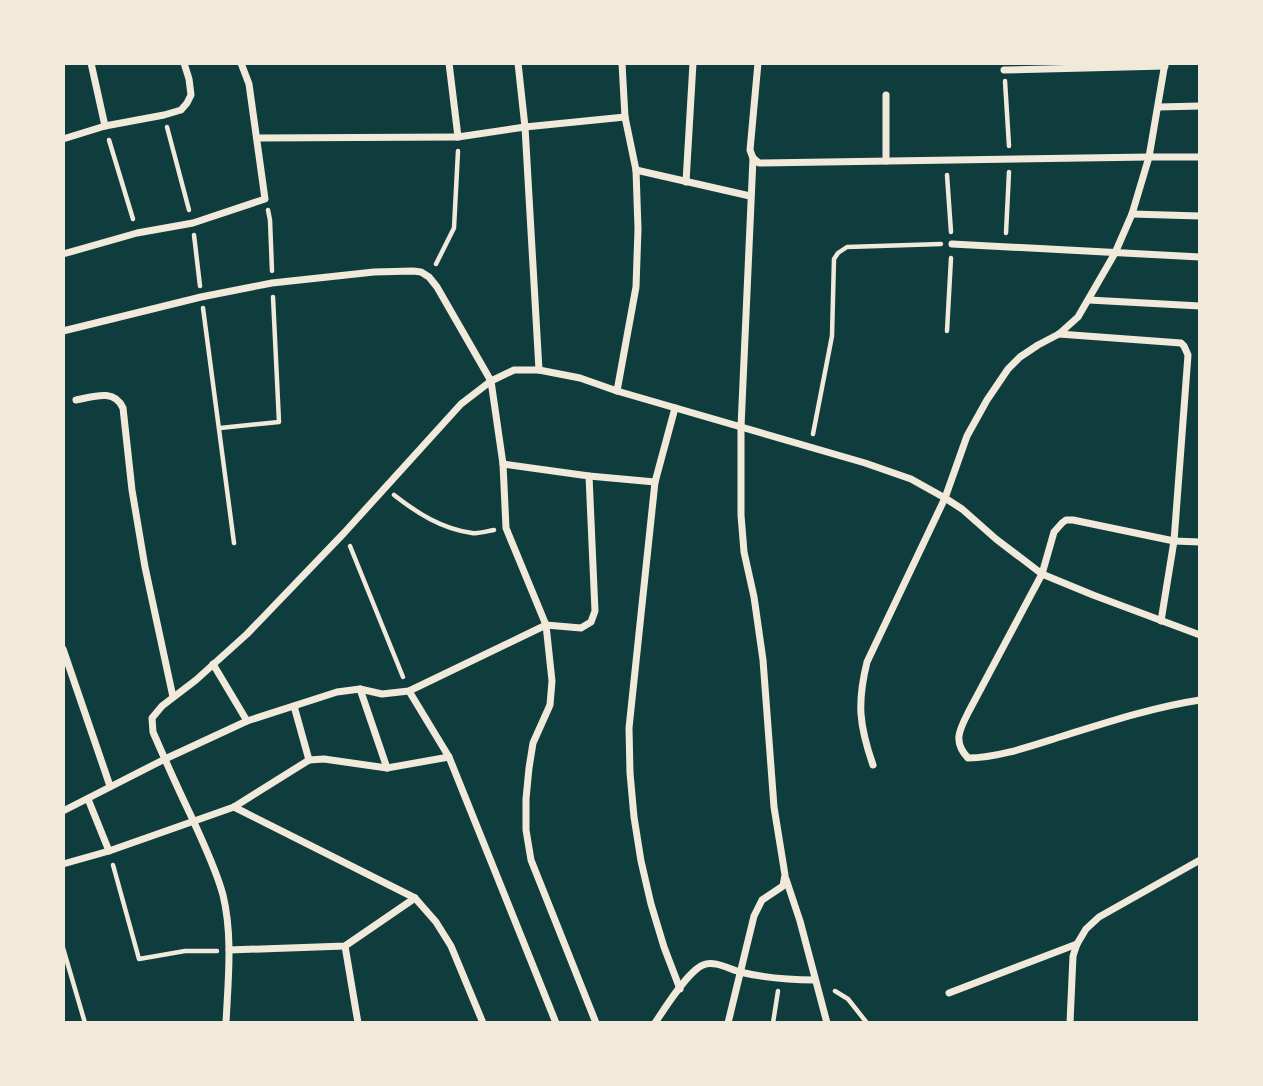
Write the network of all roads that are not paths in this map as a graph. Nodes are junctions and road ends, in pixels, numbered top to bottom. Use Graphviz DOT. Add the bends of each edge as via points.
graph roads {
  1 [pos="92,63"];
  2 [pos="184,63"];
  3 [pos="241,63"];
  4 [pos="449,63"];
  5 [pos="519,63"];
  6 [pos="622,63"];
  7 [pos="693,63"];
  8 [pos="758,63"];
  9 [pos="1165,64"];
  10 [pos="1004,70"];
  11 [pos="886,95"];
  12 [pos="1200,106"];
  13 [pos="1158,107"];
  14 [pos="625,117"];
  15 [pos="105,126"];
  16 [pos="525,127"];
  17 [pos="458,137"];
  18 [pos="257,138"];
  19 [pos="63,139"];
  20 [pos="1149,157"];
  21 [pos="1200,157"];
  22 [pos="753,158"];
  23 [pos="886,161"];
  24 [pos="636,170"];
  25 [pos="686,182"];
  26 [pos="750,196"];
  27 [pos="1132,214"];
  28 [pos="1200,216"];
  29 [pos="952,244"];
  30 [pos="1115,253"];
  31 [pos="63,254"];
  32 [pos="1200,257"];
  33 [pos="1089,300"];
  34 [pos="1200,306"];
  35 [pos="63,331"];
  36 [pos="1059,334"];
  37 [pos="539,370"];
  38 [pos="491,381"];
  39 [pos="617,391"];
  40 [pos="76,400"];
  41 [pos="675,408"];
  42 [pos="741,427"];
  43 [pos="503,464"];
  44 [pos="589,477"];
  45 [pos="655,482"];
  46 [pos="945,498"];
  47 [pos="1174,541"];
  48 [pos="1200,542"];
  49 [pos="1042,574"];
  50 [pos="1161,621"];
  51 [pos="546,625"];
  52 [pos="1200,635"];
  53 [pos="63,649"];
  54 [pos="213,664"];
  55 [pos="360,689"];
  56 [pos="409,691"];
  57 [pos="173,697"];
  58 [pos="1200,700"];
  59 [pos="294,706"];
  60 [pos="247,721"];
  61 [pos="449,757"];
  62 [pos="165,758"];
  63 [pos="309,760"];
  64 [pos="873,765"];
  65 [pos="387,768"];
  66 [pos="110,786"];
  67 [pos="88,799"];
  68 [pos="234,807"];
  69 [pos="63,811"];
  70 [pos="193,821"];
  71 [pos="109,851"];
  72 [pos="1200,860"];
  73 [pos="63,864"];
  74 [pos="785,874"];
  75 [pos="415,898"];
  76 [pos="1077,944"];
  77 [pos="345,946"];
  78 [pos="229,950"];
  79 [pos="740,972"];
  80 [pos="816,981"];
  81 [pos="680,989"];
  82 [pos="949,993"];
  83 [pos="226,1023"];
  84 [pos="358,1023"];
  85 [pos="483,1023"];
  86 [pos="556,1023"];
  87 [pos="596,1023"];
  88 [pos="655,1023"];
  89 [pos="728,1023"];
  90 [pos="827,1023"];
  91 [pos="1070,1023"];
  1 -- 15 [label="street"];
  2 -- 15 [label="street" via="191,95 181,110"];
  3 -- 18 [label="street"];
  4 -- 17 [label="street"];
  5 -- 16 [label="street"];
  6 -- 14 [label="street"];
  7 -- 25 [label="street"];
  8 -- 22 [label="street"];
  9 -- 10 [label="street"];
  9 -- 13 [label="street"];
  11 -- 23 [label="street"];
  12 -- 13 [label="street"];
  13 -- 20 [label="street"];
  14 -- 16 [label="street"];
  14 -- 24 [label="street"];
  15 -- 19 [label="street"];
  16 -- 17 [label="street"];
  16 -- 37 [label="street"];
  17 -- 18 [label="street"];
  18 -- 31 [label="street" via="265,199 193,223"];
  20 -- 21 [label="street"];
  20 -- 23 [label="street"];
  20 -- 27 [label="street"];
  22 -- 23 [label="street" via="759,163"];
  22 -- 26 [label="street"];
  24 -- 25 [label="street"];
  24 -- 39 [label="street" via="636,287"];
  25 -- 26 [label="street"];
  26 -- 42 [label="street"];
  27 -- 28 [label="street"];
  27 -- 30 [label="street"];
  29 -- 30 [label="street"];
  30 -- 32 [label="street"];
  30 -- 33 [label="street"];
  33 -- 34 [label="street"];
  33 -- 36 [label="street"];
  35 -- 38 [label="street" via="272,283 421,272 437,287"];
  36 -- 46 [label="street" via="1008,369 967,436"];
  36 -- 47 [label="street" via="1184,346 1188,355"];
  37 -- 38 [label="street" via="514,370"];
  37 -- 39 [label="street"];
  38 -- 43 [label="street"];
  38 -- 54 [label="street" via="461,404 344,533"];
  39 -- 41 [label="street"];
  40 -- 57 [label="street" via="108,394 123,408 143,554"];
  41 -- 42 [label="street"];
  41 -- 45 [label="street"];
  42 -- 46 [label="street" via="911,479"];
  42 -- 74 [label="street" via="744,552 763,660 774,807"];
  43 -- 44 [label="street"];
  43 -- 51 [label="street" via="506,528"];
  44 -- 45 [label="street"];
  44 -- 51 [label="street" via="595,611 591,622 582,628"];
  45 -- 81 [label="street" via="629,728 630,772 640,861"];
  46 -- 49 [label="street"];
  46 -- 64 [label="street" via="867,662 860,714"];
  47 -- 48 [label="street"];
  47 -- 49 [label="street" via="1066,520 1054,532"];
  47 -- 50 [label="street"];
  49 -- 50 [label="street"];
  49 -- 58 [label="street" via="960,729 960,750 968,758"];
  50 -- 52 [label="street"];
  51 -- 56 [label="street"];
  51 -- 87 [label="street" via="550,705 533,743 526,830 531,860"];
  53 -- 66 [label="street"];
  54 -- 57 [label="street"];
  54 -- 60 [label="street"];
  55 -- 56 [label="street" via="382,694"];
  55 -- 59 [label="street"];
  55 -- 65 [label="street"];
  56 -- 61 [label="street"];
  57 -- 62 [label="street" via="152,718"];
  59 -- 60 [label="street"];
  59 -- 63 [label="street"];
  60 -- 62 [label="street"];
  61 -- 65 [label="street"];
  61 -- 86 [label="street"];
  62 -- 66 [label="street"];
  62 -- 70 [label="street"];
  63 -- 65 [label="street"];
  63 -- 68 [label="street"];
  66 -- 67 [label="street"];
  67 -- 69 [label="street"];
  67 -- 71 [label="street"];
  68 -- 70 [label="street"];
  68 -- 75 [label="street"];
  70 -- 71 [label="street"];
  70 -- 78 [label="street" via="223,896"];
  71 -- 73 [label="street"];
  72 -- 76 [label="street" via="1099,917"];
  74 -- 79 [label="street" via="783,886 757,909"];
  74 -- 80 [label="street"];
  75 -- 77 [label="street"];
  75 -- 85 [label="street" via="451,946"];
  76 -- 82 [label="street"];
  76 -- 91 [label="street"];
  77 -- 78 [label="street"];
  77 -- 84 [label="street"];
  78 -- 83 [label="street"];
  79 -- 80 [label="street"];
  79 -- 81 [label="street" via="712,963 703,965"];
  79 -- 89 [label="street"];
  80 -- 90 [label="street"];
  81 -- 88 [label="street"];
}
